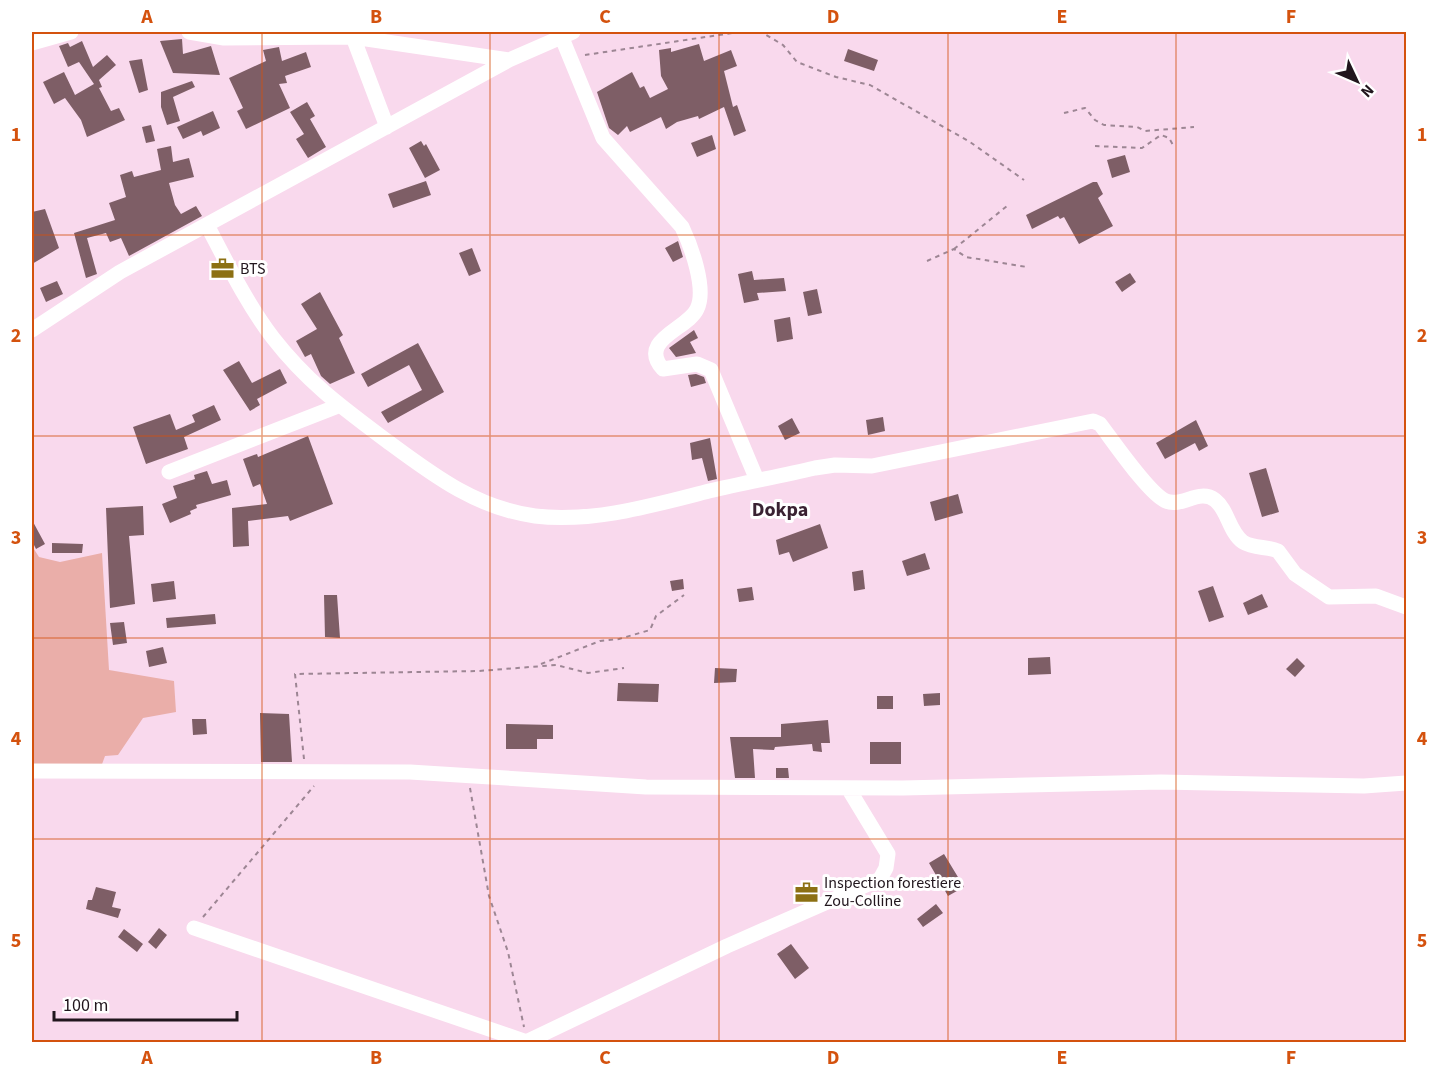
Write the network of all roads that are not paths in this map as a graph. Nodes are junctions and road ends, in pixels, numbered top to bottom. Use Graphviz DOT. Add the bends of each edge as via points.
graph roads {
  1 [pos="71,32"];
  2 [pos="189,32"];
  3 [pos="568,35"];
  4 [pos="353,37"];
  5 [pos="32,43"];
  6 [pos="509,60"];
  7 [pos="387,127"];
  8 [pos="207,225"];
  9 [pos="32,330"];
  10 [pos="338,406"];
  11 [pos="169,472"];
  12 [pos="757,480"];
  13 [pos="1407,607"];
  14 [pos="32,771"];
  15 [pos="1407,783"];
  16 [pos="848,788"];
  17 [pos="194,928"];
  18 [pos="526,1042"];
  1 -- 5 [label="street"];
  2 -- 4 [label="street" via="224,38"];
  3 -- 6 [label="street"];
  3 -- 12 [label="street" via="570,58 603,138 682,227 691,244 700,293 698,308 659,343 658,364 663,369 697,364 711,370"];
  4 -- 6 [label="street"];
  4 -- 7 [label="street"];
  6 -- 7 [label="street"];
  7 -- 8 [label="street"];
  8 -- 9 [label="street" via="120,272"];
  8 -- 10 [label="street" via="273,337 297,367"];
  10 -- 11 [label="street"];
  10 -- 12 [label="street" via="420,468 456,489 500,508 535,516 630,510"];
  12 -- 13 [label="street" via="835,465 873,466 1093,421 1100,424 1137,472 1167,502 1203,495 1215,500 1240,540 1278,551 1298,578 1329,597 1376,596"];
  14 -- 16 [label="street" via="325,772 646,787"];
  15 -- 16 [label="street"];
  16 -- 18 [label="street" via="888,854 880,879 727,946"];
  17 -- 18 [label="street"];
}
